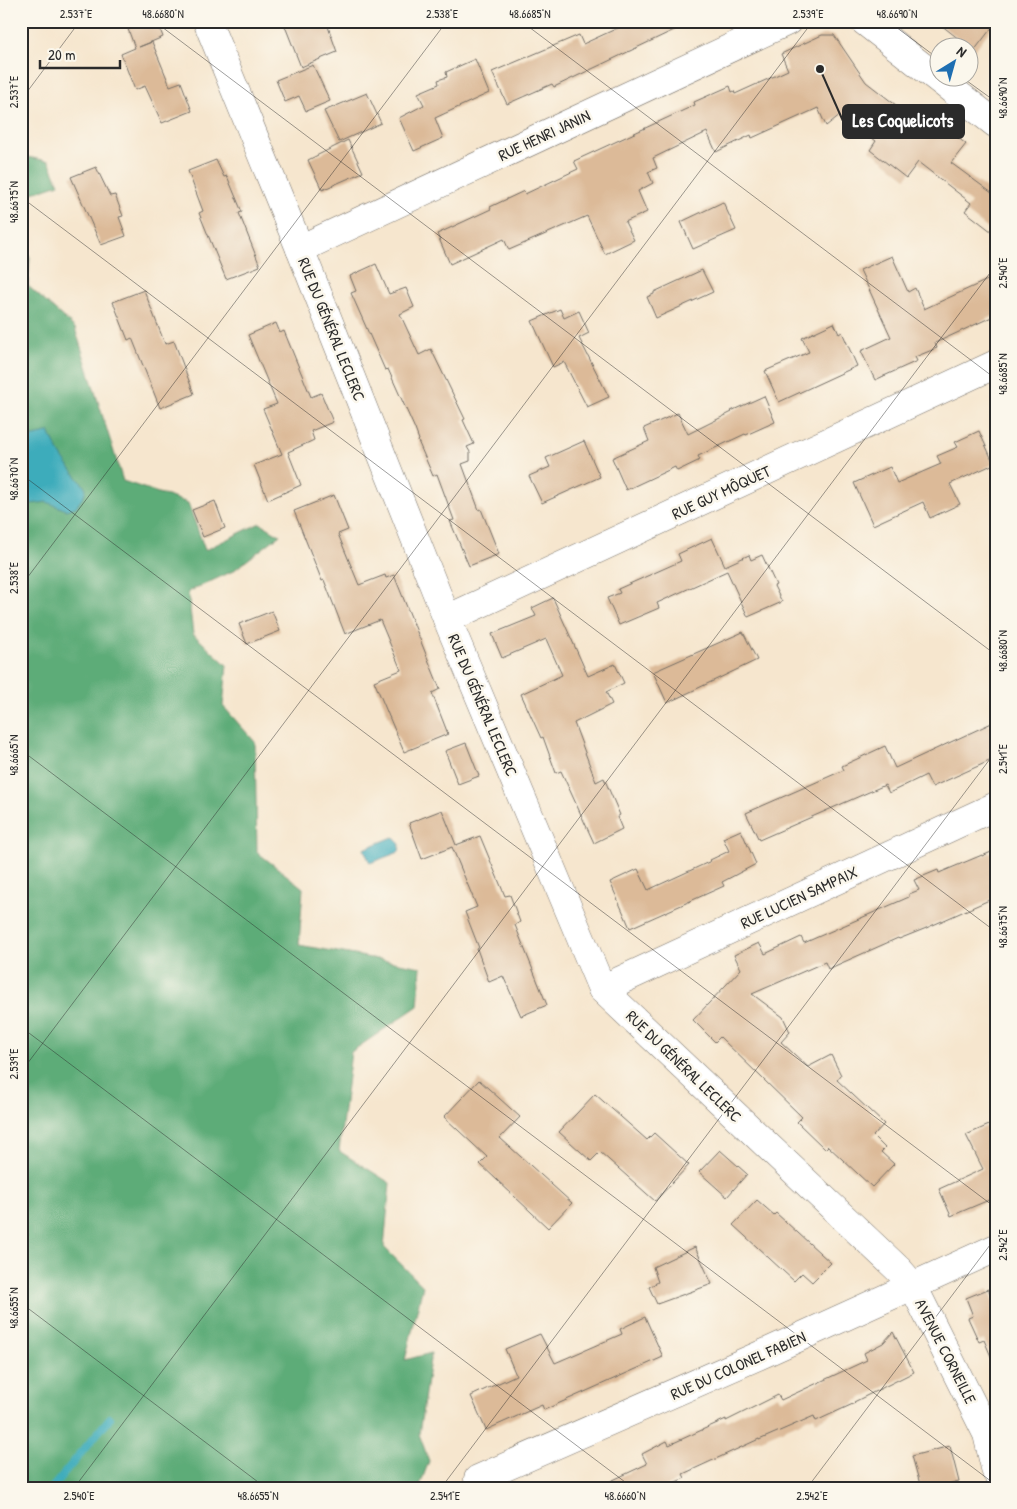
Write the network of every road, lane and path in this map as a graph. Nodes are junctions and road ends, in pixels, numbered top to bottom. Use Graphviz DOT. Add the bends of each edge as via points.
graph roads {
  1 [pos="206,21"];
  2 [pos="788,21"];
  3 [pos="864,21"];
  4 [pos="996,124"];
  5 [pos="300,249"];
  6 [pos="996,364"];
  7 [pos="447,619"];
  8 [pos="996,806"];
  9 [pos="602,989"];
  10 [pos="996,1248"];
  11 [pos="913,1286"];
  12 [pos="996,1472"];
  13 [pos="478,1479"];
  1 -- 5 [label="street, RUE DU GÉNÉRAL LECLERC"];
  2 -- 5 [label="street, RUE HENRI JANIN"];
  3 -- 4 [label="street"];
  5 -- 7 [label="street, RUE DU GÉNÉRAL LECLERC"];
  6 -- 7 [label="street, RUE GUY MÔQUET"];
  7 -- 9 [label="street, RUE DU GÉNÉRAL LECLERC"];
  8 -- 9 [label="street, RUE LUCIEN SAMPAIX"];
  9 -- 11 [label="street, RUE DU GÉNÉRAL LECLERC"];
  10 -- 11 [label="street, RUE DU COLONEL FABIEN"];
  11 -- 12 [label="street, AVENUE CORNEILLE" via="988,1434"];
  11 -- 13 [label="street, RUE DU COLONEL FABIEN"];
}
